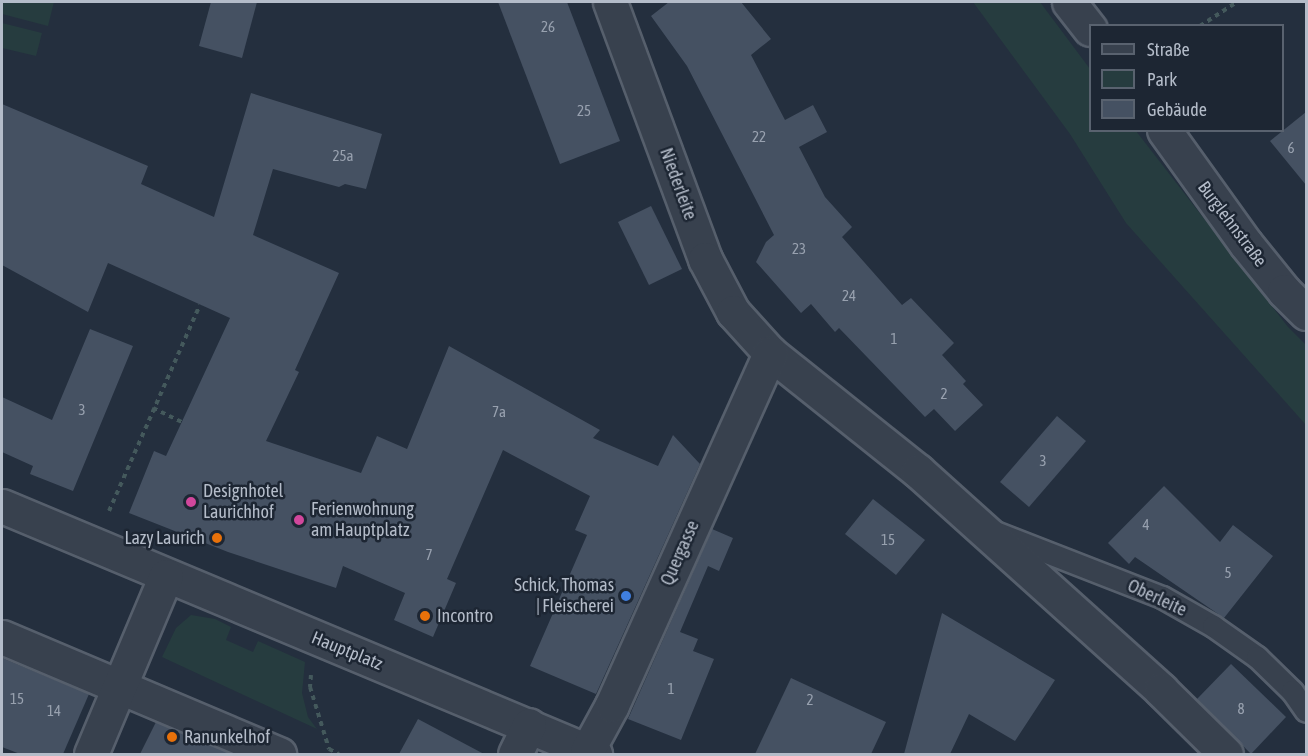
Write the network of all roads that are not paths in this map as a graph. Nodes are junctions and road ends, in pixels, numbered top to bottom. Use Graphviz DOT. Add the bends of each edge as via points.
graph roads {
  1 [pos="610,2"];
  2 [pos="1069,2"];
  3 [pos="1089,28"];
  4 [pos="1165,132"];
  5 [pos="1306,313"];
  6 [pos="770,353"];
  7 [pos="2,506"];
  8 [pos="980,526"];
  9 [pos="166,576"];
  10 [pos="2,637"];
  11 [pos="120,686"];
  12 [pos="1306,711"];
  13 [pos="530,725"];
  14 [pos="591,753"];
  15 [pos="91,754"];
  16 [pos="279,754"];
  17 [pos="515,754"];
  18 [pos="1226,754"];
  1 -- 6 [label="street, Niederleite" via="705,259 733,312"];
  2 -- 3 [label="street"];
  4 -- 5 [label="street, Burglehnstraße" via="1246,244"];
  6 -- 8 [label="street, Oberleite" via="918,471"];
  6 -- 14 [label="street, Quergasse"];
  7 -- 9 [label="street, Hauptplatz"];
  8 -- 12 [label="lane, Oberleite" via="1162,597 1214,626 1257,657 1292,691"];
  8 -- 18 [label="street, Oberleite"];
  9 -- 11 [label="street"];
  9 -- 13 [label="street, Hauptplatz"];
  10 -- 11 [label="street"];
  11 -- 15 [label="street"];
  11 -- 16 [label="street"];
  13 -- 14 [label="street, Hauptplatz"];
  13 -- 17 [label="street"];
}
